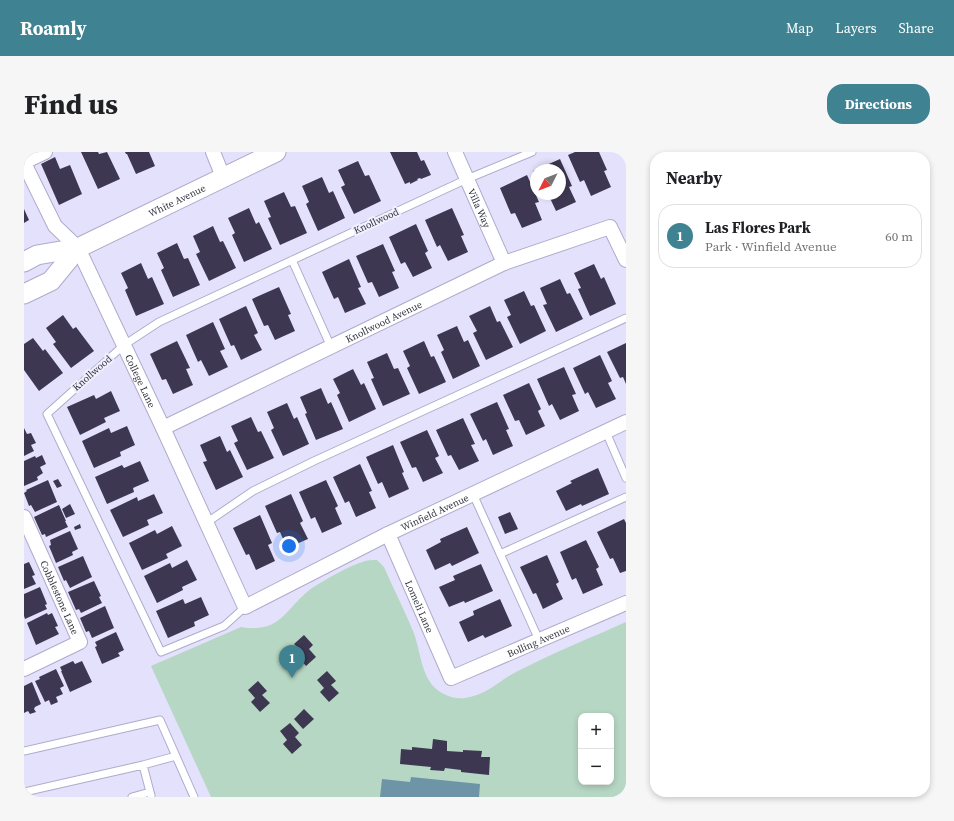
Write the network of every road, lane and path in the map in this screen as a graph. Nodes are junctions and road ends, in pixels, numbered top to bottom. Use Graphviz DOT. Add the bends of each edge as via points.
graph roads {
  1 [pos="45,152"];
  2 [pos="213,152"];
  3 [pos="276,152"];
  4 [pos="455,152"];
  5 [pos="532,152"];
  6 [pos="24,162"];
  7 [pos="223,177"];
  8 [pos="467,179"];
  9 [pos="78,248"];
  10 [pos="292,260"];
  11 [pos="626,260"];
  12 [pos="24,262"];
  13 [pos="504,263"];
  14 [pos="24,294"];
  15 [pos="626,318"];
  16 [pos="124,345"];
  17 [pos="331,347"];
  18 [pos="626,422"];
  19 [pos="163,428"];
  20 [pos="606,432"];
  21 [pos="626,478"];
  22 [pos="473,494"];
  23 [pos="626,497"];
  24 [pos="24,517"];
  25 [pos="206,523"];
  26 [pos="388,534"];
  27 [pos="500,554"];
  28 [pos="626,603"];
  29 [pos="245,607"];
  30 [pos="539,640"];
  31 [pos="24,669"];
  32 [pos="451,678"];
  33 [pos="24,751"];
  34 [pos="176,756"];
  35 [pos="143,765"];
  36 [pos="24,792"];
  37 [pos="150,795"];
  38 [pos="132,797"];
  39 [pos="194,797"];
  1 -- 6 [label="street"];
  2 -- 7 [label="street"];
  3 -- 7 [label="main road, White Avenue"];
  4 -- 8 [label="street, Villa Way"];
  5 -- 8 [label="lane, Knollwood"];
  6 -- 9 [label="street, College Lane" via="55,226"];
  7 -- 9 [label="main road, White Avenue"];
  8 -- 10 [label="lane, Knollwood"];
  8 -- 13 [label="street, Villa Way"];
  9 -- 12 [label="main road, White Avenue" via="37,255"];
  9 -- 14 [label="main road, White Avenue" via="51,281"];
  9 -- 16 [label="street, College Lane"];
  10 -- 16 [label="lane, Knollwood" via="158,322"];
  10 -- 17 [label="lane"];
  11 -- 13 [label="street, Knollwood Avenue" via="610,228"];
  13 -- 17 [label="street, Knollwood Avenue"];
  15 -- 25 [label="lane" via="260,487"];
  16 -- 19 [label="street, College Lane"];
  16 -- 29 [label="lane, Knollwood" via="47,414 161,652 224,626"];
  17 -- 19 [label="street, Knollwood Avenue"];
  18 -- 20 [label="street, Winfield Avenue"];
  19 -- 25 [label="street, College Lane"];
  20 -- 21 [label="lane"];
  20 -- 22 [label="street, Winfield Avenue"];
  22 -- 26 [label="street, Winfield Avenue"];
  22 -- 27 [label="lane"];
  23 -- 27 [label="lane"];
  24 -- 31 [label="street, Cobblestone Lane" via="80,642"];
  25 -- 29 [label="street, College Lane"];
  26 -- 29 [label="street, Winfield Avenue"];
  26 -- 32 [label="street, Lomeli Lane"];
  27 -- 30 [label="lane"];
  28 -- 30 [label="street, Bolling Avenue"];
  30 -- 32 [label="street, Bolling Avenue"];
  33 -- 34 [label="lane" via="160,720"];
  34 -- 35 [label="lane"];
  34 -- 39 [label="lane"];
  35 -- 36 [label="lane"];
  35 -- 37 [label="lane"];
  37 -- 38 [label="lane"];
}
